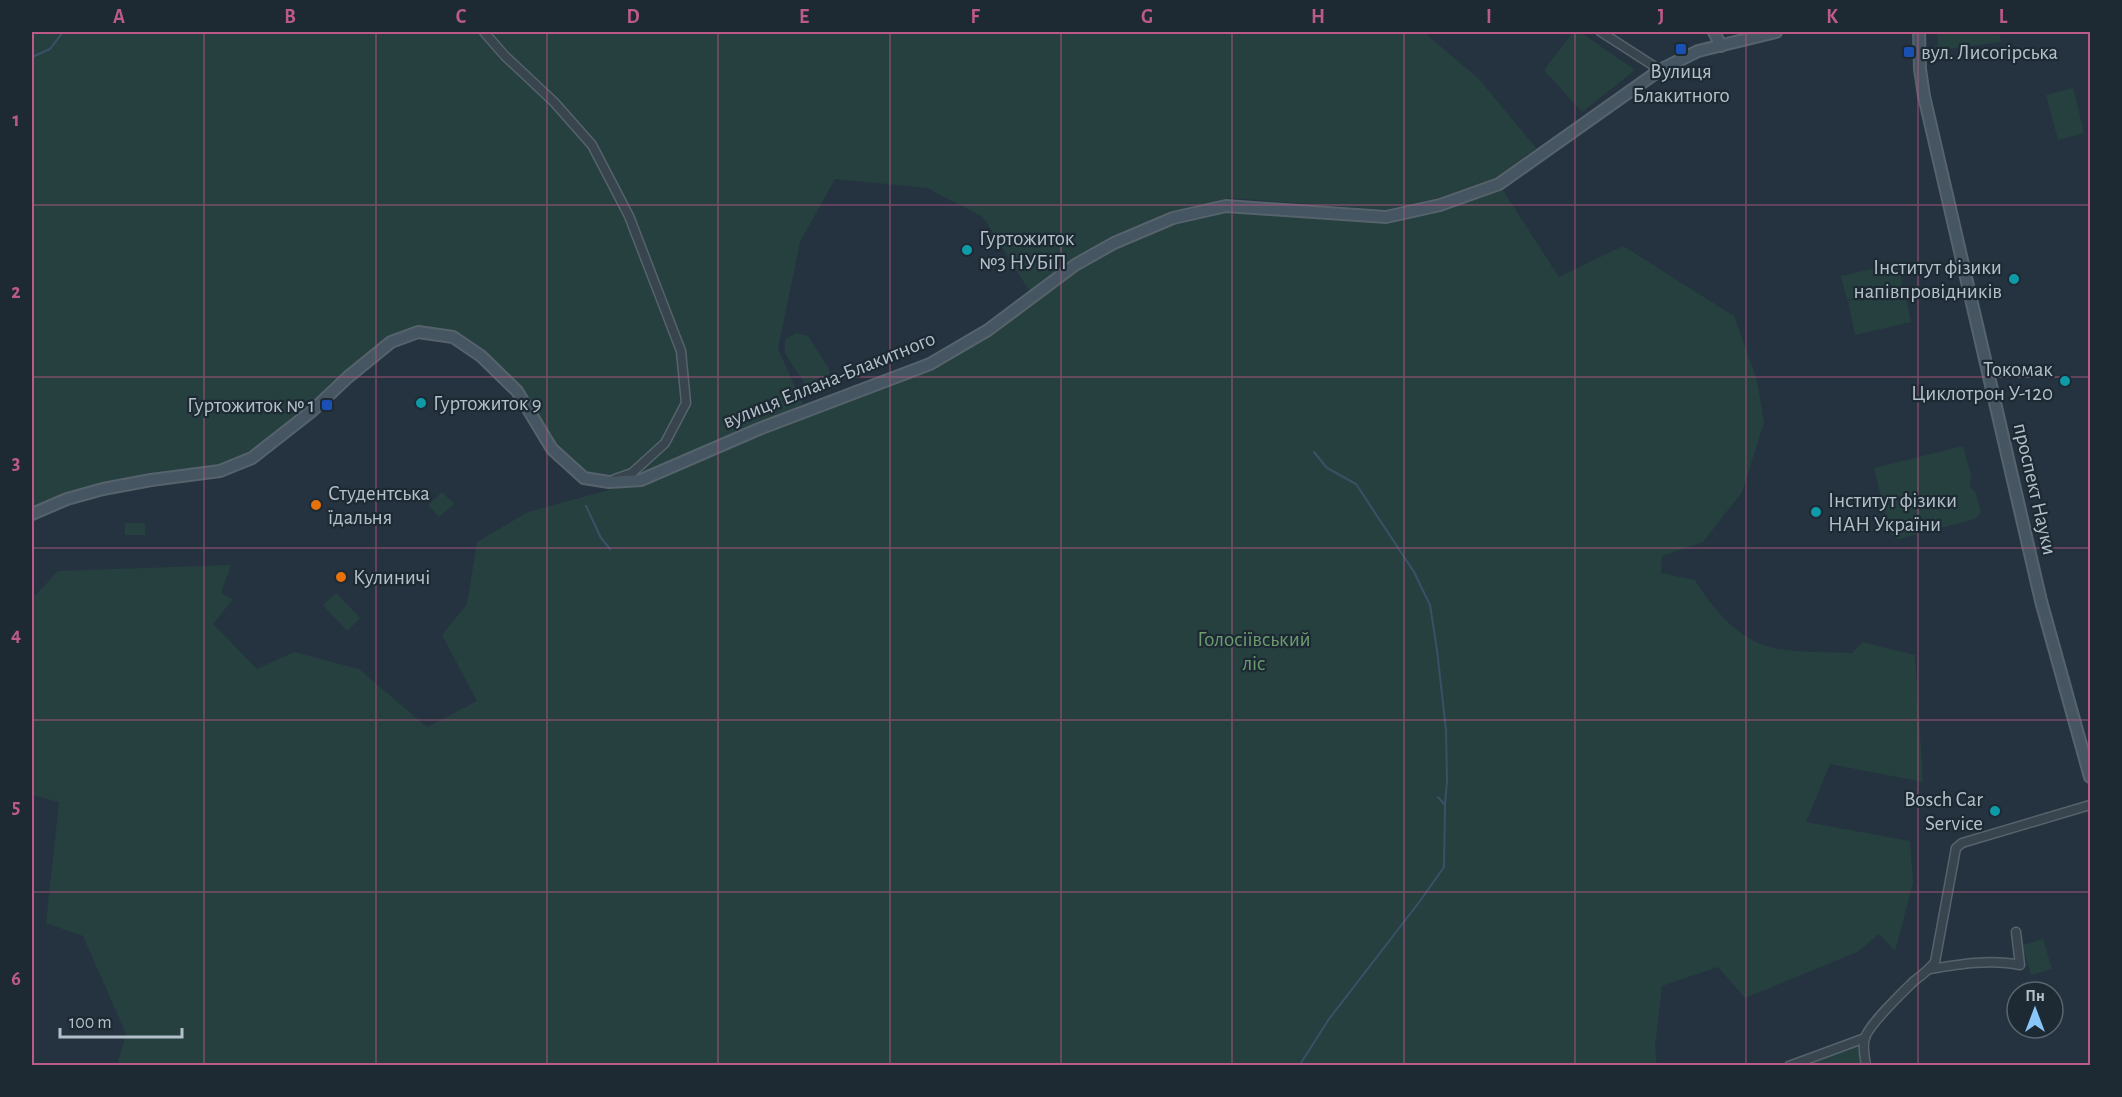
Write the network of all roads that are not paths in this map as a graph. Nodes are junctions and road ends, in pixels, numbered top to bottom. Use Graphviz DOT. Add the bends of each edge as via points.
graph roads {
  1 [pos="484,32"];
  2 [pos="1601,32"];
  3 [pos="1713,32"];
  4 [pos="1776,32"];
  5 [pos="1919,32"];
  6 [pos="1721,45"];
  7 [pos="1660,70"];
  8 [pos="609,482"];
  9 [pos="32,514"];
  10 [pos="2091,777"];
  11 [pos="2091,804"];
  12 [pos="2016,932"];
  13 [pos="1930,969"];
  14 [pos="1865,1038"];
  15 [pos="1789,1065"];
  16 [pos="1866,1065"];
  1 -- 8 [label="street" via="592,145 629,216 681,351 686,403 665,443 632,473"];
  2 -- 7 [label="street"];
  3 -- 6 [label="street"];
  4 -- 6 [label="street, вулиця Еллана-Блакитного"];
  5 -- 10 [label="street, проспект Науки" via="1920,69 1929,120 2041,601"];
  6 -- 7 [label="street, вулиця Еллана-Блакитного"];
  7 -- 8 [label="street, вулиця Еллана-Блакитного" via="1499,184 1440,205 1386,217 1226,206 1173,218 1075,265 987,330 930,364 759,429 641,480"];
  8 -- 9 [label="street, вулиця Еллана-Блакитного" via="584,478 552,449 517,391 481,356 453,337 418,332 391,342 252,458 220,471 103,489"];
  11 -- 13 [label="street" via="1956,848 1940,939"];
  12 -- 13 [label="street" via="2020,965 1964,963"];
  13 -- 14 [label="street" via="1871,1026"];
  14 -- 15 [label="street"];
  14 -- 16 [label="street"];
}
